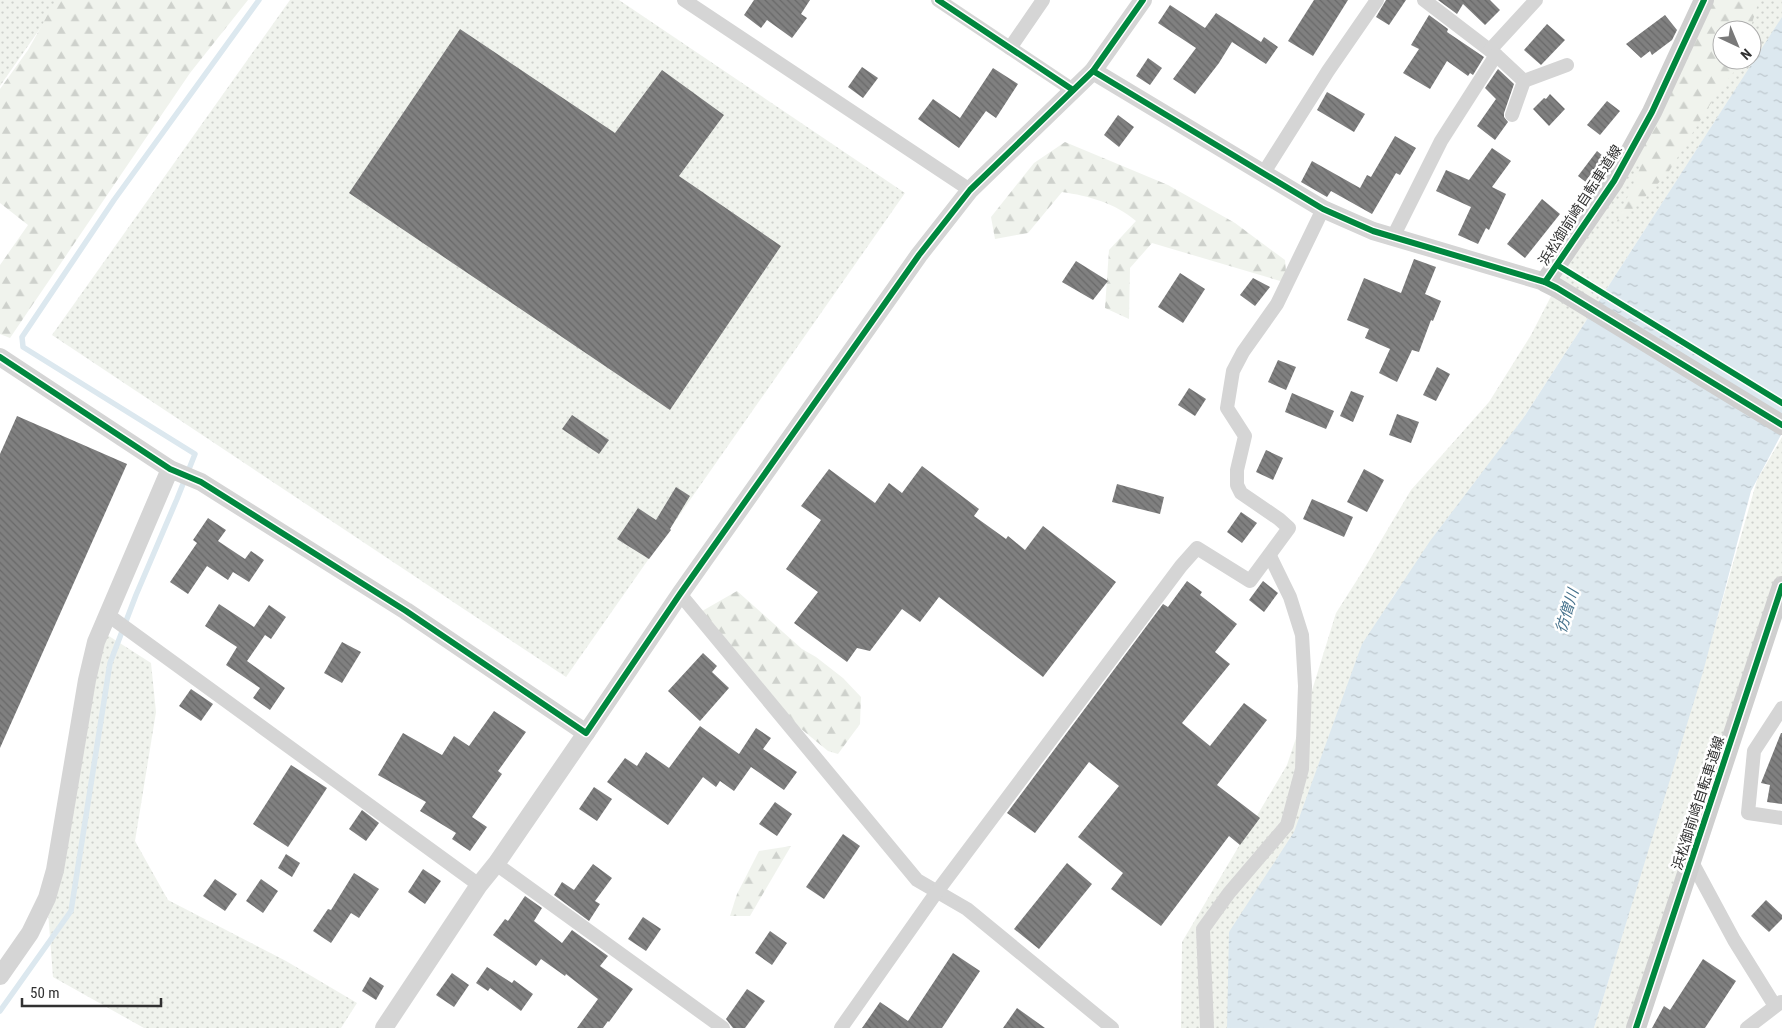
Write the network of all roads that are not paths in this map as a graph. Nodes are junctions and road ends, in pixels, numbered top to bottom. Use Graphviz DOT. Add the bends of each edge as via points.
graph roads {
  1 [pos="684,0"];
  2 [pos="938,0"];
  3 [pos="1043,0"];
  4 [pos="1143,0"];
  5 [pos="1377,0"];
  6 [pos="1424,0"];
  7 [pos="1536,0"];
  8 [pos="1704,0"];
  9 [pos="1010,48"];
  10 [pos="1493,52"];
  11 [pos="1567,65"];
  12 [pos="1093,71"];
  13 [pos="1524,81"];
  14 [pos="1073,90"];
  15 [pos="1512,115"];
  16 [pos="1263,174"];
  17 [pos="970,190"];
  18 [pos="1324,209"];
  19 [pos="1392,237"];
  20 [pos="1551,285"];
  21 [pos="0,357"];
  22 [pos="1782,425"];
  23 [pos="170,469"];
  24 [pos="1270,556"];
  25 [pos="1782,586"];
  26 [pos="680,594"];
  27 [pos="108,615"];
  28 [pos="1782,708"];
  29 [pos="586,734"];
  30 [pos="1782,818"];
  31 [pos="1692,862"];
  32 [pos="496,864"];
  33 [pos="479,885"];
  34 [pos="936,893"];
  35 [pos="0,976"];
  36 [pos="1778,1004"];
  37 [pos="384,1028"];
  38 [pos="724,1028"];
  39 [pos="841,1028"];
  40 [pos="1112,1028"];
  41 [pos="1207,1028"];
  42 [pos="1636,1028"];
  43 [pos="1747,1028"];
  1 -- 17 [label="street"];
  2 -- 9 [label="street"];
  3 -- 9 [label="street"];
  4 -- 12 [label="street"];
  5 -- 16 [label="street"];
  6 -- 10 [label="street"];
  7 -- 10 [label="street"];
  8 -- 20 [label="main road, 浜松御前崎自転車道線" via="1652,112"];
  9 -- 14 [label="street"];
  10 -- 13 [label="street"];
  10 -- 19 [label="street" via="1441,141"];
  11 -- 13 [label="street"];
  12 -- 14 [label="street"];
  12 -- 16 [label="street"];
  13 -- 15 [label="street"];
  14 -- 17 [label="street"];
  16 -- 18 [label="street"];
  17 -- 26 [label="street"];
  18 -- 19 [label="street"];
  18 -- 24 [label="street" via="1277,304 1233,371 1227,408 1245,436 1237,470 1241,494 1289,528"];
  19 -- 20 [label="street"];
  20 -- 22 [label="main road"];
  21 -- 23 [label="street"];
  23 -- 27 [label="street"];
  23 -- 29 [label="street" via="201,482 398,605"];
  24 -- 34 [label="street" via="1250,581 1197,548"];
  24 -- 41 [label="street" via="1290,597 1302,635 1305,686 1302,769 1287,826 1229,893 1203,930"];
  25 -- 31 [label="main road, 浜松御前崎自転車道線"];
  26 -- 29 [label="street"];
  26 -- 34 [label="street" via="917,880"];
  27 -- 33 [label="street"];
  27 -- 35 [label="street" via="96,642 86,680 47,898 30,933"];
  28 -- 30 [label="street" via="1754,751 1748,813"];
  29 -- 32 [label="street"];
  31 -- 36 [label="street" via="1734,940"];
  31 -- 42 [label="main road, 浜松御前崎自転車道線"];
  32 -- 33 [label="street"];
  32 -- 38 [label="street"];
  33 -- 37 [label="street"];
  34 -- 39 [label="street"];
  34 -- 40 [label="street" via="967,909"];
  36 -- 43 [label="street"];
}
